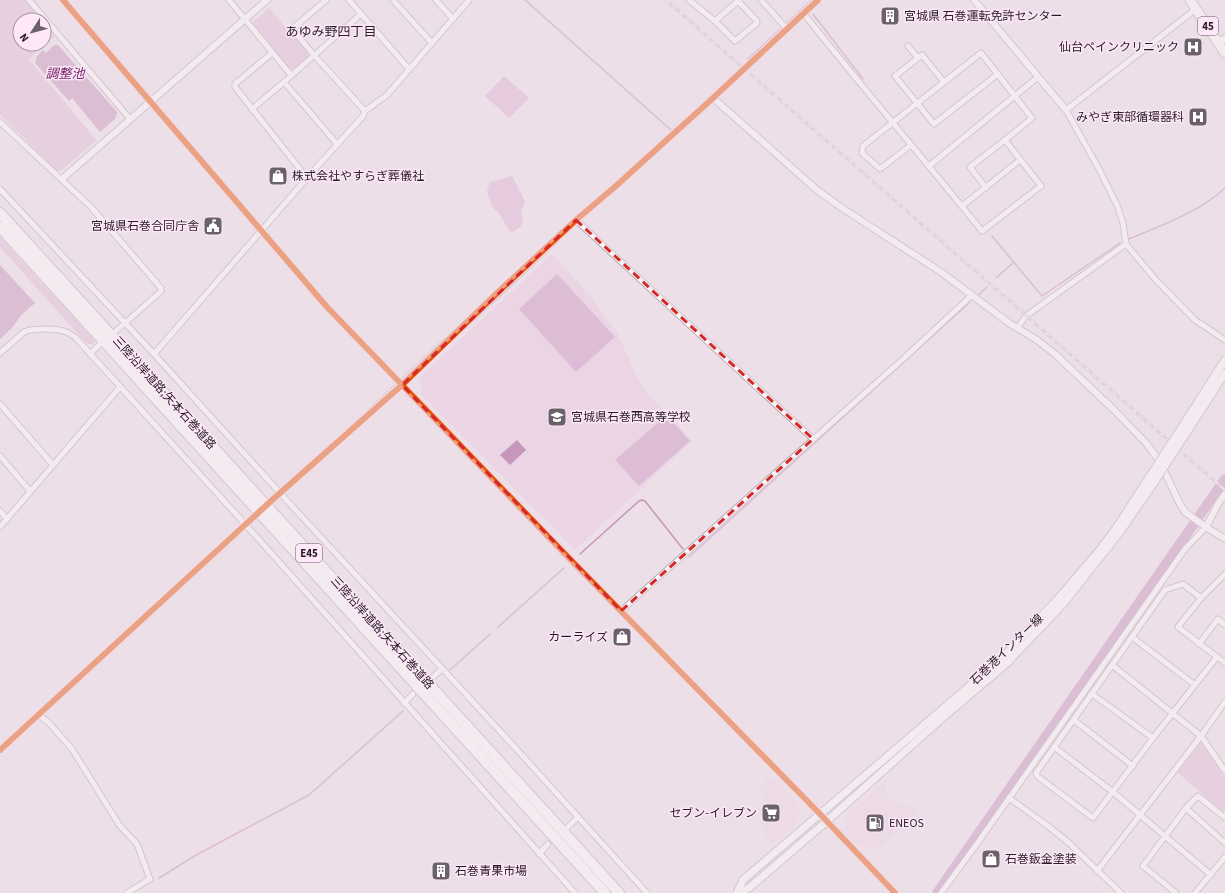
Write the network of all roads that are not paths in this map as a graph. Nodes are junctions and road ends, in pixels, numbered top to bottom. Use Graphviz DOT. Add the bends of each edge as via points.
graph roads {
  1 [pos="29,0"];
  2 [pos="63,0"];
  3 [pos="229,0"];
  4 [pos="267,0"];
  5 [pos="326,0"];
  6 [pos="349,0"];
  7 [pos="393,0"];
  8 [pos="436,0"];
  9 [pos="469,0"];
  10 [pos="689,0"];
  11 [pos="699,0"];
  12 [pos="761,0"];
  13 [pos="818,0"];
  14 [pos="974,0"];
  15 [pos="1190,0"];
  16 [pos="695,4"];
  17 [pos="1196,9"];
  18 [pos="361,14"];
  19 [pos="804,14"];
  20 [pos="453,19"];
  21 [pos="244,20"];
  22 [pos="715,21"];
  23 [pos="787,29"];
  24 [pos="1222,41"];
  25 [pos="432,43"];
  26 [pos="908,46"];
  27 [pos="272,53"];
  28 [pos="1225,53"];
  29 [pos="314,55"];
  30 [pos="918,58"];
  31 [pos="409,69"];
  32 [pos="998,74"];
  33 [pos="291,75"];
  34 [pos="1038,77"];
  35 [pos="284,82"];
  36 [pos="944,82"];
  37 [pos="1015,95"];
  38 [pos="713,98"];
  39 [pos="151,101"];
  40 [pos="918,103"];
  41 [pos="252,109"];
  42 [pos="1066,110"];
  43 [pos="365,111"];
  44 [pos="130,119"];
  45 [pos="0,122"];
  46 [pos="893,123"];
  47 [pos="1005,140"];
  48 [pos="337,144"];
  49 [pos="911,145"];
  50 [pos="1020,160"];
  51 [pos="929,166"];
  52 [pos="307,178"];
  53 [pos="62,179"];
  54 [pos="986,188"];
  55 [pos="0,189"];
  56 [pos="962,206"];
  57 [pos="0,213"];
  58 [pos="576,220"];
  59 [pos="0,227"];
  60 [pos="261,231"];
  61 [pos="1126,244"];
  62 [pos="971,296"];
  63 [pos="125,323"];
  64 [pos="1017,328"];
  65 [pos="116,331"];
  66 [pos="1225,340"];
  67 [pos="99,346"];
  68 [pos="0,353"];
  69 [pos="90,354"];
  70 [pos="154,354"];
  71 [pos="1225,360"];
  72 [pos="1225,373"];
  73 [pos="402,385"];
  74 [pos="120,387"];
  75 [pos="0,404"];
  76 [pos="1196,412"];
  77 [pos="813,439"];
  78 [pos="0,456"];
  79 [pos="53,465"];
  80 [pos="1152,479"];
  81 [pos="30,491"];
  82 [pos="280,493"];
  83 [pos="1225,494"];
  84 [pos="271,501"];
  85 [pos="0,511"];
  86 [pos="255,516"];
  87 [pos="7,519"];
  88 [pos="245,524"];
  89 [pos="1204,526"];
  90 [pos="0,527"];
  91 [pos="1225,539"];
  92 [pos="1225,574"];
  93 [pos="1220,579"];
  94 [pos="1225,583"];
  95 [pos="1201,598"];
  96 [pos="621,611"];
  97 [pos="1225,625"];
  98 [pos="1132,637"];
  99 [pos="1199,644"];
  100 [pos="1217,657"];
  101 [pos="1225,663"];
  102 [pos="1112,665"];
  103 [pos="442,669"];
  104 [pos="433,677"];
  105 [pos="1195,685"];
  106 [pos="413,694"];
  107 [pos="1092,694"];
  108 [pos="1225,702"];
  109 [pos="404,703"];
  110 [pos="1173,713"];
  111 [pos="39,715"];
  112 [pos="1074,720"];
  113 [pos="1201,736"];
  114 [pos="1153,738"];
  115 [pos="1,747"];
  116 [pos="1054,747"];
  117 [pos="1133,766"];
  118 [pos="1225,769"];
  119 [pos="1113,792"];
  120 [pos="1009,798"];
  121 [pos="1186,808"];
  122 [pos="820,814"];
  123 [pos="1140,814"];
  124 [pos="1225,816"];
  125 [pos="578,817"];
  126 [pos="827,821"];
  127 [pos="568,827"];
  128 [pos="1166,836"];
  129 [pos="1225,843"];
  130 [pos="548,844"];
  131 [pos="539,854"];
  132 [pos="1225,857"];
  133 [pos="1097,871"];
  134 [pos="1211,875"];
  135 [pos="127,893"];
  136 [pos="575,893"];
  137 [pos="605,893"];
  138 [pos="618,893"];
  139 [pos="647,893"];
  140 [pos="737,893"];
  141 [pos="895,893"];
  142 [pos="941,893"];
  143 [pos="1121,893"];
  144 [pos="1176,893"];
  145 [pos="1195,893"];
  1 -- 44 [label="street"];
  2 -- 39 [label="street"];
  3 -- 21 [label="street"];
  4 -- 21 [label="street"];
  5 -- 29 [label="street" via="292,30"];
  6 -- 18 [label="street"];
  7 -- 25 [label="street"];
  8 -- 20 [label="street"];
  9 -- 20 [label="street"];
  10 -- 16 [label="street"];
  11 -- 16 [label="street"];
  12 -- 23 [label="street"];
  13 -- 19 [label="street"];
  14 -- 34 [label="street"];
  15 -- 17 [label="highway, 45"];
  16 -- 22 [label="street"];
  17 -- 24 [label="highway, 45"];
  17 -- 42 [label="street"];
  18 -- 29 [label="street"];
  18 -- 31 [label="street"];
  19 -- 23 [label="street"];
  19 -- 46 [label="street"];
  20 -- 25 [label="street"];
  21 -- 27 [label="street"];
  21 -- 39 [label="street"];
  22 -- 22 [label="street" via="735,40 757,23 739,2"];
  23 -- 38 [label="street"];
  24 -- 28 [label="highway, 45"];
  25 -- 31 [label="street"];
  26 -- 30 [label="street"];
  27 -- 33 [label="street"];
  27 -- 41 [label="street" via="235,84"];
  29 -- 33 [label="street"];
  29 -- 43 [label="street"];
  30 -- 36 [label="street" via="922,55"];
  30 -- 40 [label="street" via="896,76"];
  31 -- 43 [label="street" via="387,95"];
  32 -- 36 [label="street" via="981,53"];
  32 -- 37 [label="street"];
  32 -- 40 [label="street" via="934,124"];
  33 -- 35 [label="street"];
  34 -- 37 [label="street"];
  34 -- 42 [label="street"];
  35 -- 41 [label="street"];
  35 -- 48 [label="street"];
  36 -- 40 [label="street"];
  37 -- 47 [label="street" via="1032,118"];
  37 -- 51 [label="street"];
  38 -- 58 [label="street"];
  38 -- 62 [label="street" via="817,190 941,272"];
  39 -- 44 [label="street"];
  39 -- 60 [label="street"];
  40 -- 46 [label="street"];
  41 -- 52 [label="street"];
  42 -- 61 [label="street" via="1117,205"];
  43 -- 48 [label="street"];
  44 -- 53 [label="street"];
  45 -- 53 [label="street"];
  46 -- 49 [label="street"];
  46 -- 49 [label="street" via="863,146 862,153 880,169"];
  47 -- 50 [label="street"];
  47 -- 54 [label="street" via="970,167"];
  48 -- 52 [label="street"];
  49 -- 51 [label="street"];
  50 -- 54 [label="street"];
  50 -- 56 [label="street" via="1041,186 982,230"];
  51 -- 56 [label="street"];
  52 -- 60 [label="street"];
  53 -- 63 [label="street" via="91,207 161,288 159,294"];
  54 -- 56 [label="street"];
  55 -- 63 [label="street"];
  57 -- 138 [label="highway, 三陸沿岸道路;矢本石巻道路 / E45"];
  58 -- 73 [label="street"];
  58 -- 77 [label="street"];
  59 -- 137 [label="highway, 三陸沿岸道路;矢本石巻道路 / E45"];
  60 -- 70 [label="street"];
  60 -- 73 [label="street" via="322,302"];
  61 -- 64 [label="street" via="1026,316"];
  61 -- 66 [label="street" via="1155,279 1195,320"];
  62 -- 64 [label="street"];
  62 -- 77 [label="street"];
  63 -- 65 [label="street"];
  63 -- 70 [label="street"];
  64 -- 89 [label="street" via="1055,354 1136,432 1160,462 1185,512"];
  67 -- 69 [label="street"];
  68 -- 69 [label="street" via="24,332 36,329 63,330 70,333"];
  69 -- 74 [label="street"];
  70 -- 82 [label="street"];
  71 -- 76 [label="main road, 石巻港インター線"];
  72 -- 76 [label="main road, 石巻港インター線"];
  73 -- 82 [label="street"];
  73 -- 96 [label="street"];
  74 -- 79 [label="street"];
  74 -- 88 [label="street"];
  75 -- 79 [label="street"];
  76 -- 80 [label="main road, 石巻港インター線, bridge"];
  77 -- 96 [label="street"];
  78 -- 81 [label="street"];
  79 -- 81 [label="street"];
  80 -- 122 [label="main road, 石巻港インター線" via="1098,552 1001,659"];
  80 -- 126 [label="main road, 石巻港インター線" via="1120,532 1063,604 1006,663"];
  81 -- 87 [label="street"];
  82 -- 84 [label="street"];
  82 -- 103 [label="street"];
  83 -- 89 [label="street"];
  85 -- 87 [label="street"];
  86 -- 88 [label="street"];
  87 -- 90 [label="street"];
  88 -- 109 [label="street"];
  88 -- 111 [label="street"];
  89 -- 91 [label="street"];
  89 -- 120 [label="street" via="1185,549"];
  92 -- 93 [label="street"];
  93 -- 94 [label="street"];
  93 -- 95 [label="street"];
  95 -- 98 [label="street" via="1183,584 1165,590"];
  95 -- 99 [label="street" via="1178,627"];
  96 -- 122 [label="street"];
  97 -- 99 [label="street" via="1218,619"];
  98 -- 102 [label="street"];
  98 -- 105 [label="street"];
  99 -- 100 [label="street"];
  100 -- 101 [label="street"];
  100 -- 105 [label="street"];
  102 -- 107 [label="street"];
  102 -- 110 [label="street"];
  103 -- 104 [label="street"];
  103 -- 125 [label="street"];
  105 -- 110 [label="street"];
  106 -- 109 [label="street"];
  107 -- 112 [label="street"];
  107 -- 114 [label="street"];
  108 -- 113 [label="street"];
  109 -- 131 [label="street"];
  110 -- 113 [label="street"];
  110 -- 114 [label="street"];
  111 -- 115 [label="street"];
  111 -- 135 [label="street" via="72,749 120,826 137,844 150,879"];
  112 -- 116 [label="street"];
  112 -- 117 [label="street"];
  113 -- 118 [label="street"];
  113 -- 123 [label="street"];
  114 -- 117 [label="street"];
  116 -- 119 [label="street"];
  116 -- 119 [label="street" via="1036,773 1037,776 1093,818"];
  117 -- 119 [label="street"];
  119 -- 123 [label="street"];
  120 -- 133 [label="street" via="1069,843"];
  120 -- 142 [label="street"];
  121 -- 124 [label="street" via="1198,796"];
  121 -- 128 [label="street"];
  121 -- 129 [label="street"];
  122 -- 126 [label="street"];
  122 -- 140 [label="main road, 石巻港インター線" via="743,880"];
  123 -- 128 [label="street"];
  123 -- 133 [label="street"];
  125 -- 127 [label="street"];
  125 -- 139 [label="street"];
  126 -- 140 [label="main road, 石巻港インター線" via="749,888"];
  126 -- 141 [label="street"];
  128 -- 134 [label="street"];
  128 -- 144 [label="street" via="1142,866"];
  130 -- 131 [label="street"];
  131 -- 136 [label="street"];
  132 -- 134 [label="street"];
  133 -- 143 [label="street"];
  134 -- 145 [label="street"];
}
